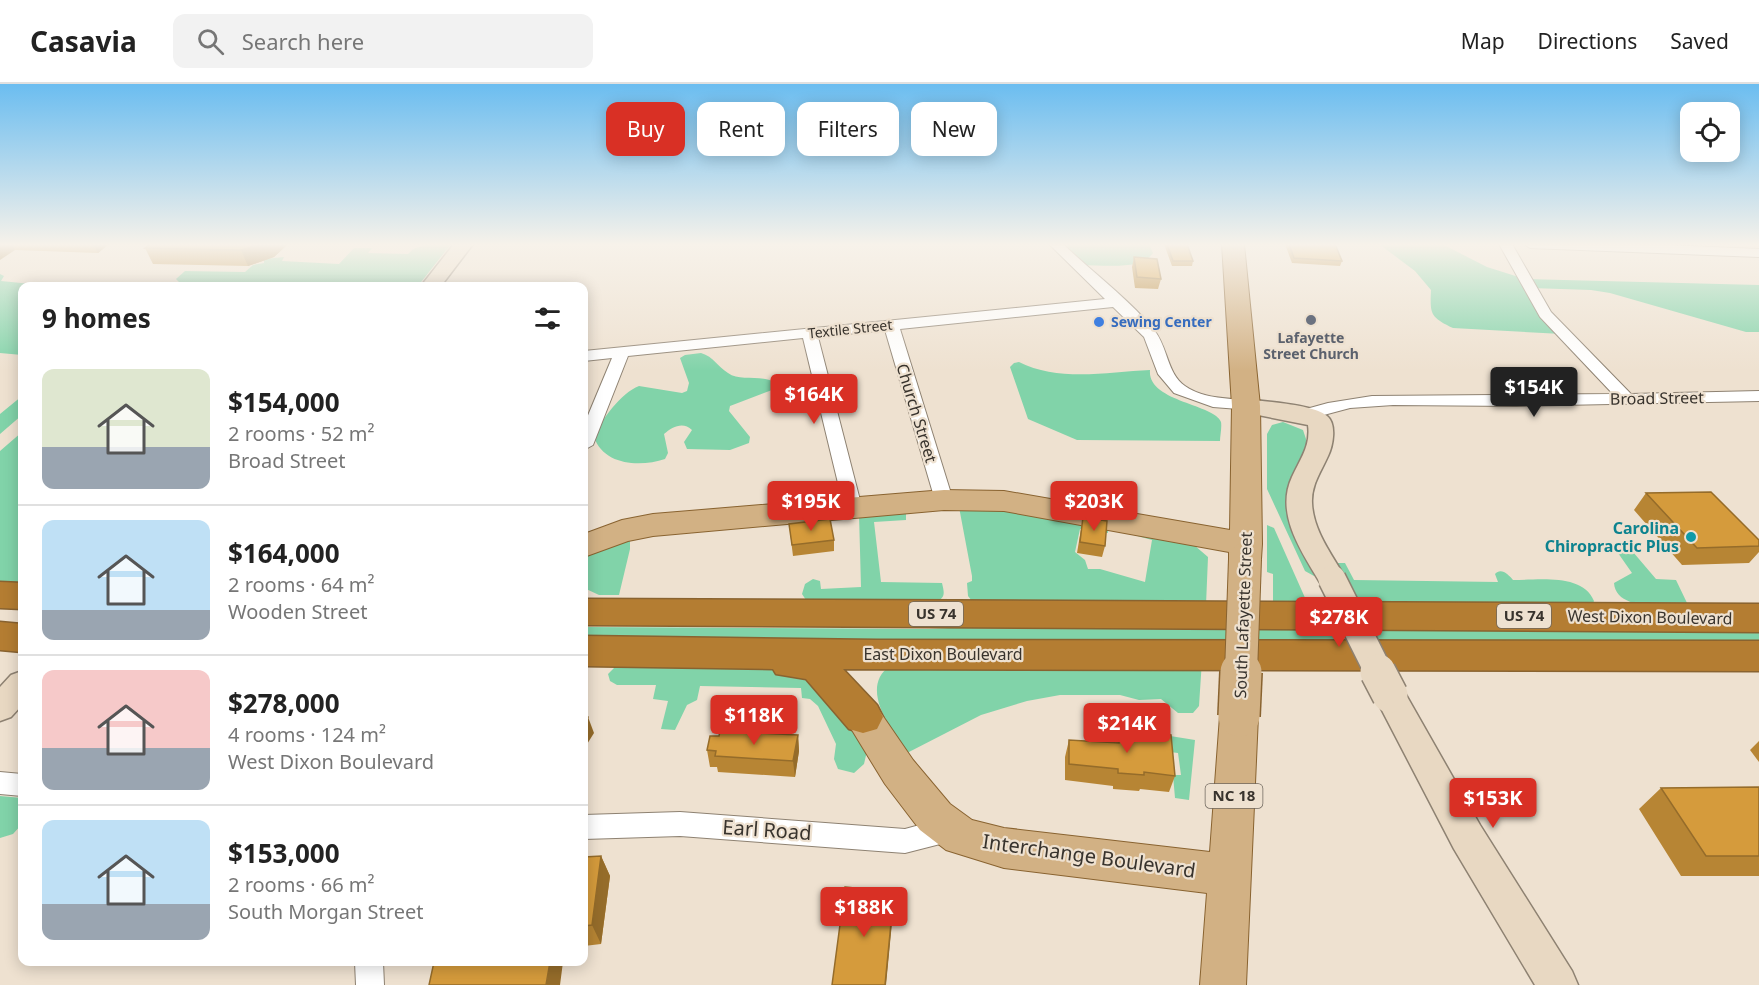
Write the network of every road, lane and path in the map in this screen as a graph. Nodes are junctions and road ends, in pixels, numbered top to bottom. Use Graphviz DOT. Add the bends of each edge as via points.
graph roads {
  1 [pos="1102,286"];
  2 [pos="1236,286"];
  3 [pos="1529,286"];
  4 [pos="1117,302"];
  5 [pos="891,326"];
  6 [pos="809,333"];
  7 [pos="622,352"];
  8 [pos="588,356"];
  9 [pos="1759,396"];
  10 [pos="1626,398"];
  11 [pos="1246,406"];
  12 [pos="1305,415"];
  13 [pos="588,435"];
  14 [pos="944,500"];
  15 [pos="853,508"];
  16 [pos="588,544"];
  17 [pos="1245,552"];
  18 [pos="0,595"];
  19 [pos="18,596"];
  20 [pos="588,611"];
  21 [pos="1759,618"];
  22 [pos="0,636"];
  23 [pos="18,638"];
  24 [pos="588,651"];
  25 [pos="772,655"];
  26 [pos="879,655"];
  27 [pos="1759,656"];
  28 [pos="18,688"];
  29 [pos="0,708"];
  30 [pos="863,717"];
  31 [pos="0,783"];
  32 [pos="18,785"];
  33 [pos="588,827"];
  34 [pos="949,829"];
  35 [pos="1230,875"];
  36 [pos="369,966"];
  37 [pos="370,985"];
  38 [pos="1223,985"];
  39 [pos="1558,985"];
  1 -- 4 [label="street"];
  2 -- 11 [label="main road, South Lafayette Street / NC 18"];
  3 -- 10 [label="street" via="1545,314"];
  4 -- 5 [label="street, Textile Street"];
  4 -- 11 [label="street" via="1153,338 1166,375 1176,386 1196,397"];
  5 -- 6 [label="street, Textile Street"];
  5 -- 14 [label="street, Church Street"];
  6 -- 7 [label="street, Textile Street"];
  6 -- 15 [label="street"];
  7 -- 8 [label="street, Textile Street"];
  7 -- 13 [label="street"];
  9 -- 10 [label="street, Broad Street"];
  10 -- 12 [label="street, Broad Street" via="1359,401"];
  11 -- 12 [label="street"];
  11 -- 17 [label="main road, South Lafayette Street / NC 18"];
  12 -- 39 [label="street, bridge" via="1319,422 1321,448 1305,474 1299,509 1390,695 1467,837"];
  14 -- 15 [label="main road"];
  14 -- 17 [label="main road" via="1021,502"];
  15 -- 16 [label="main road" via="653,525 622,531"];
  17 -- 35 [label="main road, South Lafayette Street / NC 18, bridge"];
  18 -- 19 [label="highway"];
  20 -- 21 [label="highway, West Dixon Boulevard / US 74"];
  22 -- 23 [label="highway"];
  24 -- 25 [label="highway, East Dixon Boulevard"];
  25 -- 26 [label="highway, East Dixon Boulevard"];
  25 -- 30 [label="highway" via="782,662 816,665"];
  26 -- 27 [label="highway, East Dixon Boulevard"];
  26 -- 30 [label="highway" via="861,691"];
  28 -- 29 [label="street"];
  30 -- 34 [label="main road, Interchange Boulevard" via="899,772"];
  31 -- 32 [label="street"];
  33 -- 34 [label="street, Earl Road" via="701,825 905,841"];
  34 -- 35 [label="main road, Interchange Boulevard" via="978,843 1004,848"];
  35 -- 38 [label="main road, South Lafayette Street / NC 18"];
  36 -- 37 [label="street"];
}
